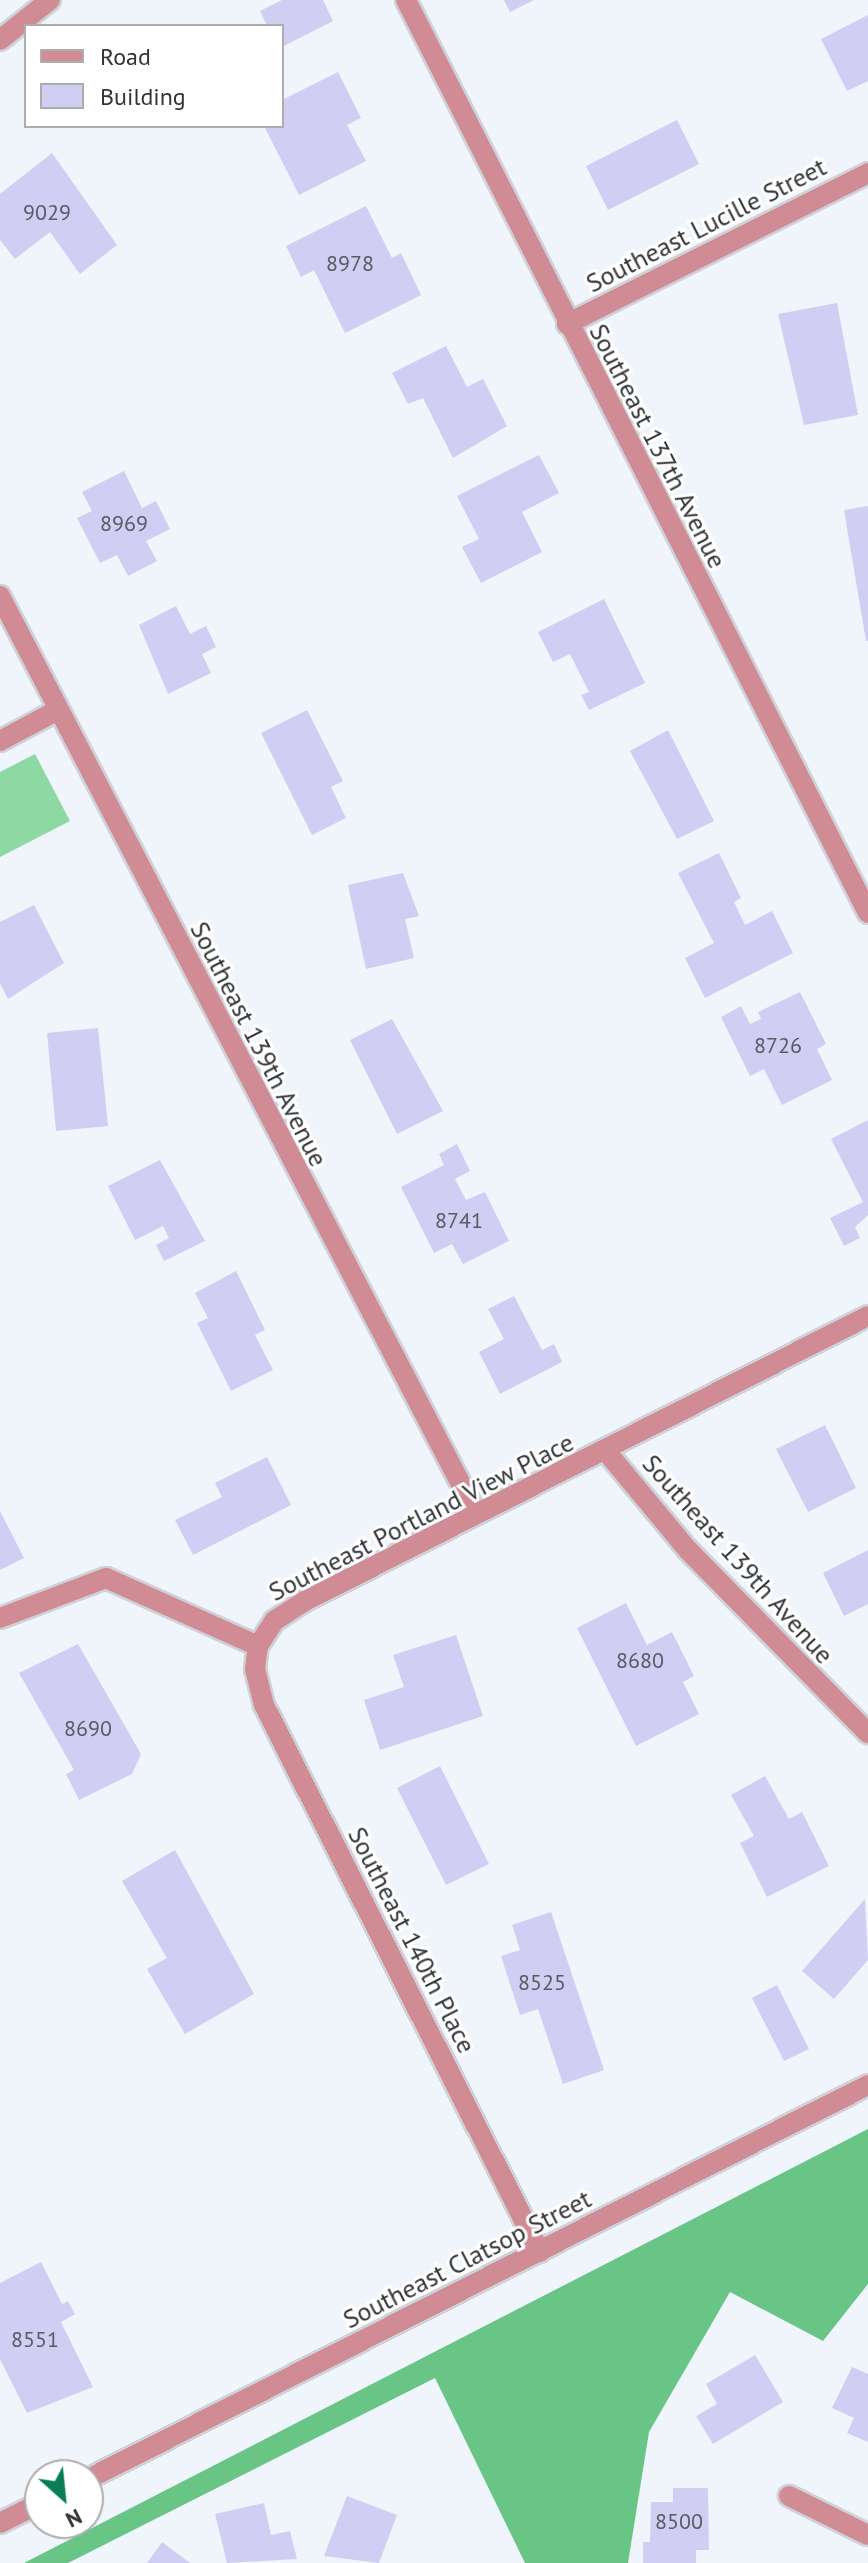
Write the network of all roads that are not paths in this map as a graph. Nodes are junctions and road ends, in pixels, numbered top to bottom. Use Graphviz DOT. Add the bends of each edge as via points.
graph roads {
  1 [pos="50,0"];
  2 [pos="406,0"];
  3 [pos="0,40"];
  4 [pos="868,173"];
  5 [pos="567,324"];
  6 [pos="0,596"];
  7 [pos="58,710"];
  8 [pos="0,741"];
  9 [pos="868,913"];
  10 [pos="868,1316"];
  11 [pos="606,1451"];
  12 [pos="476,1513"];
  13 [pos="0,1618"];
  14 [pos="258,1646"];
  15 [pos="868,1733"];
  16 [pos="868,2085"];
  17 [pos="540,2252"];
  18 [pos="104,2471"];
  19 [pos="789,2496"];
  20 [pos="24,2511"];
  21 [pos="0,2523"];
  22 [pos="868,2535"];
  1 -- 3 [label="street"];
  2 -- 5 [label="street, Southeast 137th Avenue"];
  4 -- 5 [label="street, Southeast Lucille Street"];
  5 -- 9 [label="street, Southeast 137th Avenue"];
  6 -- 7 [label="street, Southeast 139th Avenue"];
  7 -- 8 [label="street"];
  7 -- 12 [label="street, Southeast 139th Avenue"];
  10 -- 11 [label="street, Southeast Portland View Place"];
  11 -- 12 [label="street, Southeast Portland View Place"];
  11 -- 15 [label="street, Southeast 139th Avenue" via="688,1550"];
  12 -- 14 [label="street, Southeast Portland View Place" via="305,1601 274,1621"];
  13 -- 14 [label="street" via="106,1578"];
  14 -- 17 [label="street, Southeast 140th Place" via="255,1669 264,1705"];
  16 -- 17 [label="street, Southeast Clatsop Street"];
  17 -- 18 [label="street, Southeast Clatsop Street"];
  19 -- 22 [label="street"];
  20 -- 21 [label="street"];
}
